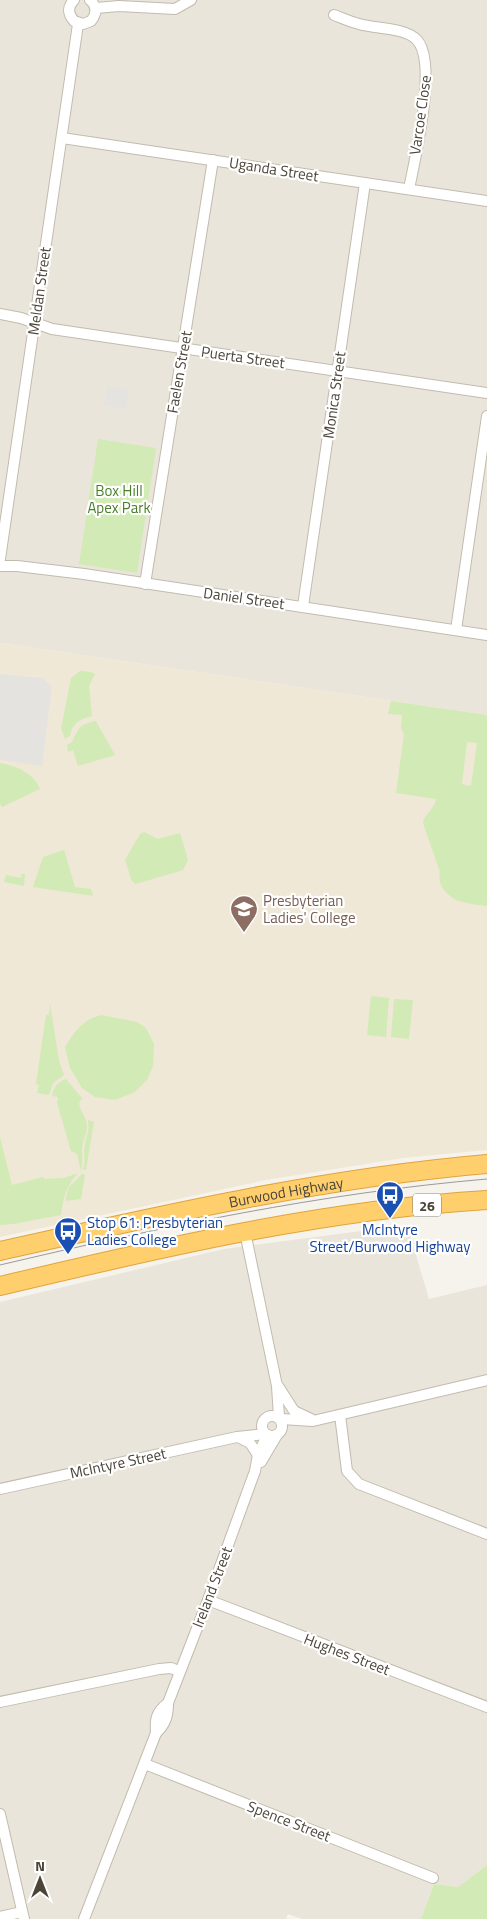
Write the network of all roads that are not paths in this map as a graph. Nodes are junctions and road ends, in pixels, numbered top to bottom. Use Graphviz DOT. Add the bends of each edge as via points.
graph roads {
  1 [pos="74,0"];
  2 [pos="191,0"];
  3 [pos="93,4"];
  4 [pos="334,15"];
  5 [pos="78,24"];
  6 [pos="62,138"];
  7 [pos="213,160"];
  8 [pos="365,183"];
  9 [pos="409,189"];
  10 [pos="487,201"];
  11 [pos="0,314"];
  12 [pos="34,323"];
  13 [pos="183,348"];
  14 [pos="338,371"];
  15 [pos="487,393"];
  16 [pos="487,416"];
  17 [pos="0,559"];
  18 [pos="0,566"];
  19 [pos="145,584"];
  20 [pos="303,606"];
  21 [pos="456,630"];
  22 [pos="487,635"];
  23 [pos="487,1164"];
  24 [pos="487,1200"];
  25 [pos="245,1232"];
  26 [pos="0,1250"];
  27 [pos="0,1286"];
  28 [pos="487,1380"];
  29 [pos="278,1386"];
  30 [pos="340,1415"];
  31 [pos="314,1420"];
  32 [pos="273,1426"];
  33 [pos="237,1437"];
  34 [pos="258,1456"];
  35 [pos="255,1471"];
  36 [pos="0,1489"];
  37 [pos="487,1534"];
  38 [pos="208,1600"];
  39 [pos="179,1671"];
  40 [pos="0,1702"];
  41 [pos="487,1707"];
  42 [pos="145,1764"];
  43 [pos="0,1814"];
  44 [pos="433,1878"];
  45 [pos="23,1916"];
  46 [pos="0,1917"];
  47 [pos="84,1919"];
  1 -- 5 [label="street" via="69,13"];
  2 -- 3 [label="street" via="175,9"];
  3 -- 5 [label="street" via="94,17"];
  4 -- 9 [label="street, Varcoe Close" via="360,25 405,33 417,40 425,55 425,96"];
  5 -- 6 [label="street, Meldan Street"];
  6 -- 7 [label="street, Uganda Street"];
  6 -- 12 [label="street, Meldan Street"];
  7 -- 8 [label="street, Uganda Street"];
  7 -- 13 [label="street, Faelen Street"];
  8 -- 9 [label="street, Uganda Street"];
  8 -- 14 [label="street, Monica Street"];
  9 -- 10 [label="street, Uganda Street"];
  11 -- 12 [label="street, Puerta Street"];
  12 -- 13 [label="street, Puerta Street" via="52,329"];
  12 -- 17 [label="street, Meldan Street"];
  13 -- 14 [label="street, Puerta Street"];
  13 -- 19 [label="street, Faelen Street"];
  14 -- 15 [label="street, Puerta Street"];
  14 -- 20 [label="street, Monica Street"];
  16 -- 21 [label="street"];
  18 -- 19 [label="street, Daniel Street" via="31,567"];
  19 -- 20 [label="street, Daniel Street"];
  20 -- 21 [label="street, Daniel Street"];
  21 -- 22 [label="street, Daniel Street"];
  23 -- 26 [label="highway, Burwood Highway / 26" via="332,1183"];
  24 -- 25 [label="highway, Burwood Highway / 26" via="368,1212"];
  25 -- 27 [label="highway, Burwood Highway / 26"];
  25 -- 29 [label="street, Ireland Street"];
  28 -- 30 [label="street"];
  29 -- 31 [label="street" via="294,1411"];
  29 -- 32 [label="street, Ireland Street"];
  30 -- 31 [label="street"];
  30 -- 37 [label="street" via="347,1471 359,1484"];
  31 -- 32 [label="street"];
  32 -- 33 [label="street, McIntyre Street"];
  32 -- 34 [label="street, Ireland Street"];
  32 -- 35 [label="street, Ireland Street"];
  33 -- 34 [label="street" via="250,1443"];
  33 -- 36 [label="street, McIntyre Street"];
  34 -- 35 [label="street, Ireland Street"];
  35 -- 38 [label="street, Ireland Street"];
  38 -- 39 [label="street, Ireland Street"];
  38 -- 41 [label="street, Hughes Street"];
  39 -- 40 [label="street" via="159,1669"];
  39 -- 42 [label="street, Ireland Street" via="168,1703 168,1715 156,1733"];
  42 -- 44 [label="street, Spence Street"];
  42 -- 47 [label="street, Ireland Street"];
  43 -- 45 [label="street"];
  45 -- 46 [label="street"];
}
